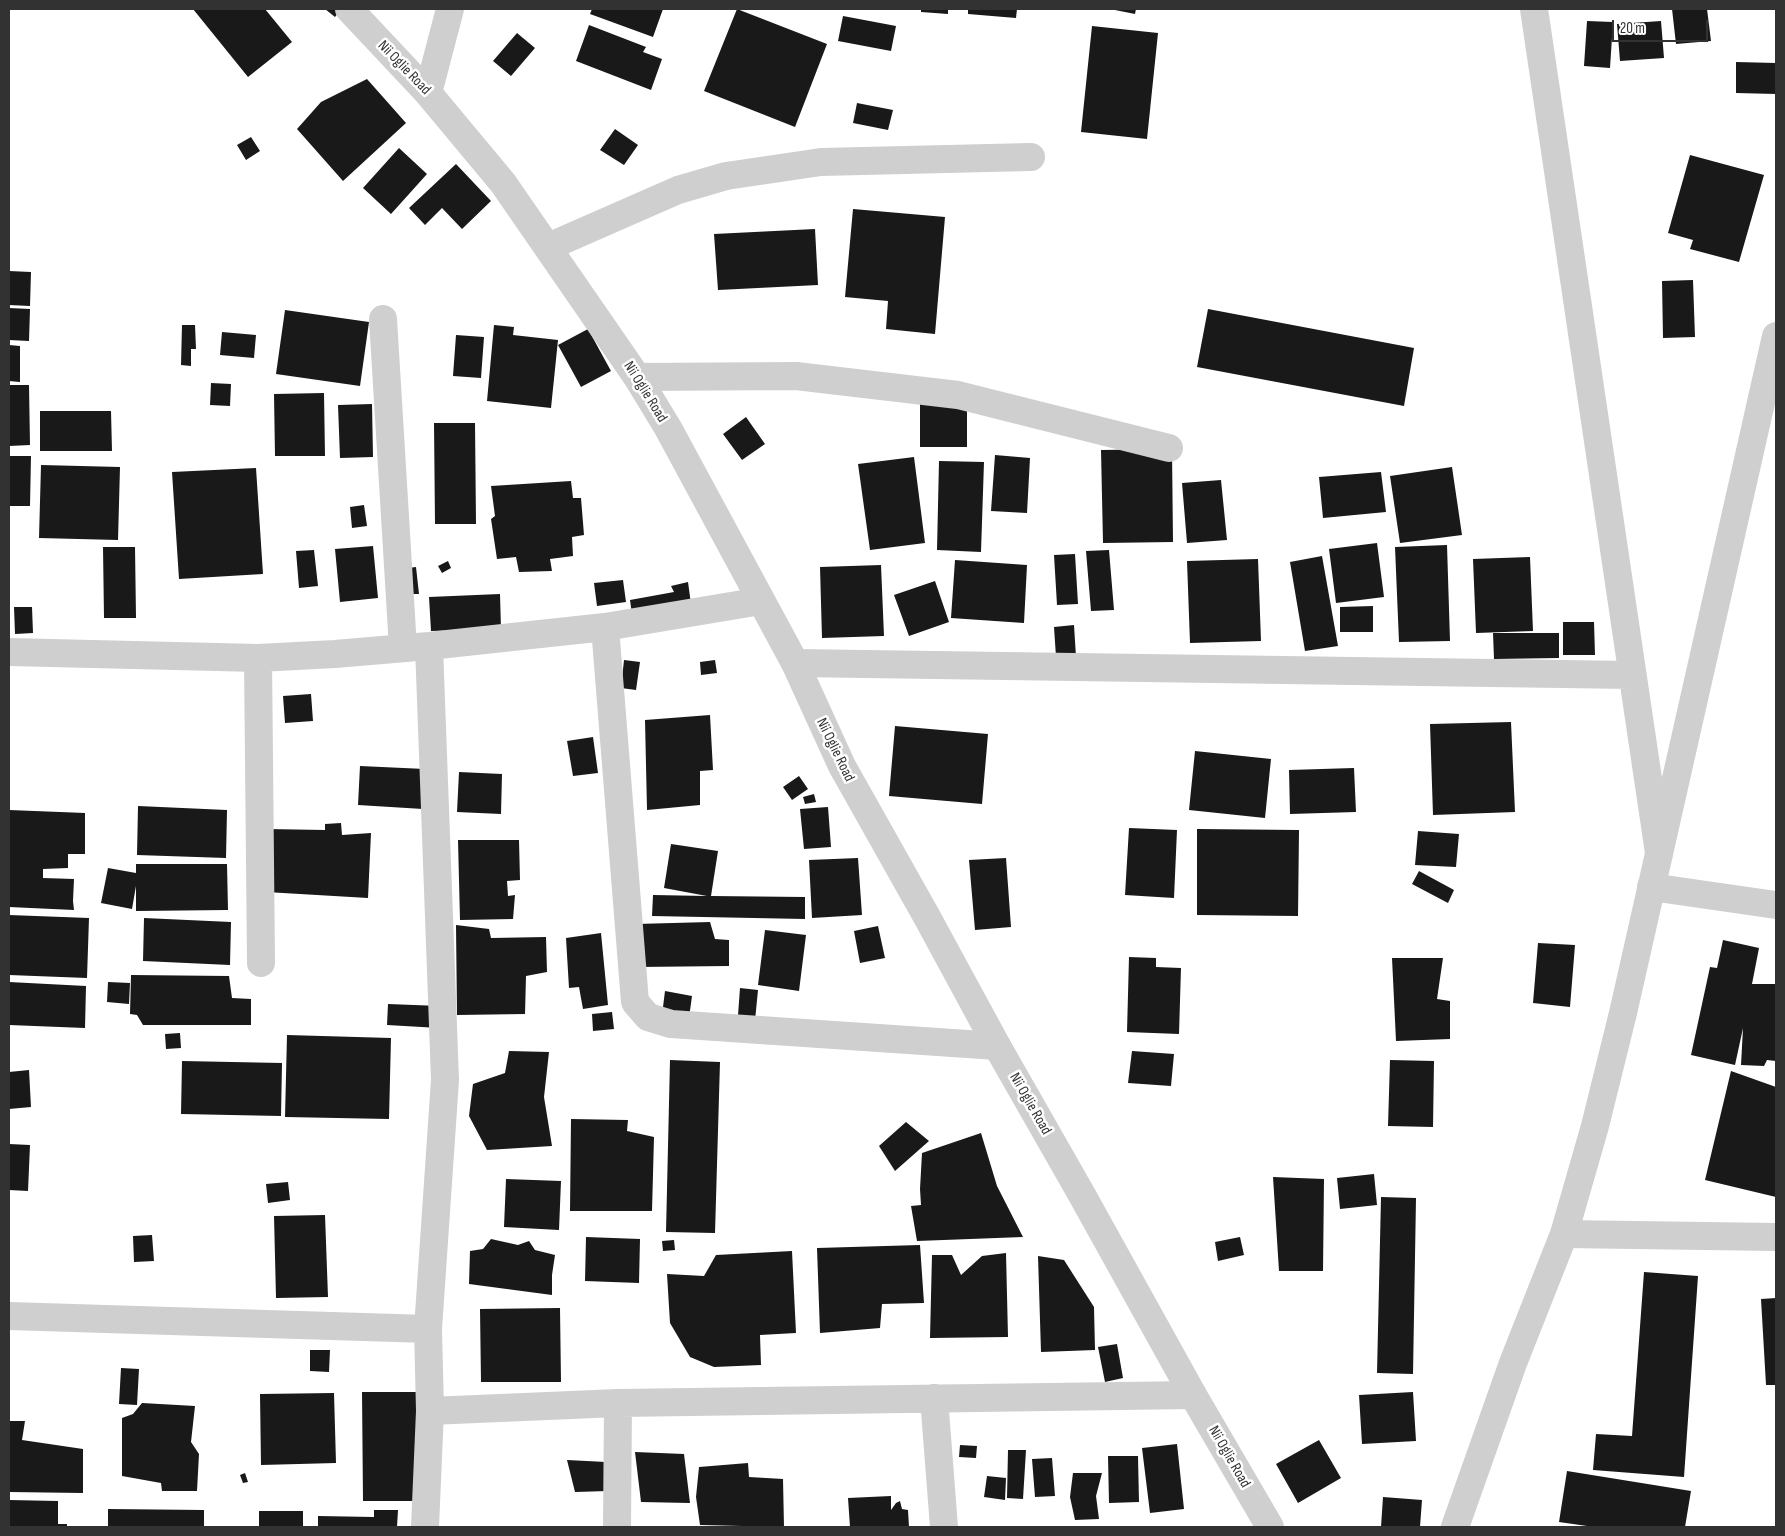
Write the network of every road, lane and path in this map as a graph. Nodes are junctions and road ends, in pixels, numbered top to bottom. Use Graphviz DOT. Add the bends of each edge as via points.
graph roads {
  1 [pos="349,9"];
  2 [pos="450,9"];
  3 [pos="1534,9"];
  4 [pos="428,93"];
  5 [pos="1031,157"];
  6 [pos="548,247"];
  7 [pos="383,320"];
  8 [pos="1776,336"];
  9 [pos="637,377"];
  10 [pos="1169,448"];
  11 [pos="761,601"];
  12 [pos="605,627"];
  13 [pos="416,647"];
  14 [pos="9,652"];
  15 [pos="258,658"];
  16 [pos="795,663"];
  17 [pos="1632,675"];
  18 [pos="1659,853"];
  19 [pos="1651,887"];
  20 [pos="1776,905"];
  21 [pos="262,963"];
  22 [pos="997,1046"];
  23 [pos="1564,1234"];
  24 [pos="1776,1237"];
  25 [pos="9,1316"];
  26 [pos="428,1329"];
  27 [pos="1193,1395"];
  28 [pos="934,1398"];
  29 [pos="618,1403"];
  30 [pos="430,1411"];
  31 [pos="426,1527"];
  32 [pos="617,1527"];
  33 [pos="944,1527"];
  34 [pos="1270,1527"];
  35 [pos="1456,1527"];
  1 -- 4 [label="street, Nii Oglie Road"];
  2 -- 4 [label="street"];
  3 -- 17 [label="street"];
  4 -- 6 [label="street, Nii Oglie Road" via="502,182"];
  5 -- 6 [label="street" via="821,162 726,176 678,190"];
  6 -- 9 [label="street, Nii Oglie Road"];
  7 -- 13 [label="street"];
  8 -- 18 [label="street"];
  9 -- 10 [label="street" via="796,376 958,394"];
  9 -- 11 [label="street, Nii Oglie Road"];
  11 -- 12 [label="street"];
  11 -- 16 [label="street, Nii Oglie Road"];
  12 -- 13 [label="street"];
  12 -- 22 [label="street" via="635,1002 648,1018 672,1024"];
  13 -- 15 [label="street"];
  13 -- 26 [label="street" via="445,1080"];
  14 -- 15 [label="street"];
  15 -- 21 [label="street"];
  16 -- 17 [label="street"];
  16 -- 22 [label="street, Nii Oglie Road" via="842,766"];
  17 -- 18 [label="street"];
  18 -- 19 [label="street"];
  19 -- 20 [label="street"];
  19 -- 23 [label="street" via="1623,1013"];
  22 -- 27 [label="street, Nii Oglie Road"];
  23 -- 24 [label="street"];
  23 -- 35 [label="street" via="1513,1363"];
  25 -- 26 [label="street"];
  26 -- 30 [label="street"];
  27 -- 28 [label="street"];
  27 -- 34 [label="street, Nii Oglie Road"];
  28 -- 29 [label="street"];
  28 -- 33 [label="street"];
  29 -- 30 [label="street"];
  29 -- 32 [label="street"];
  30 -- 31 [label="street"];
}
